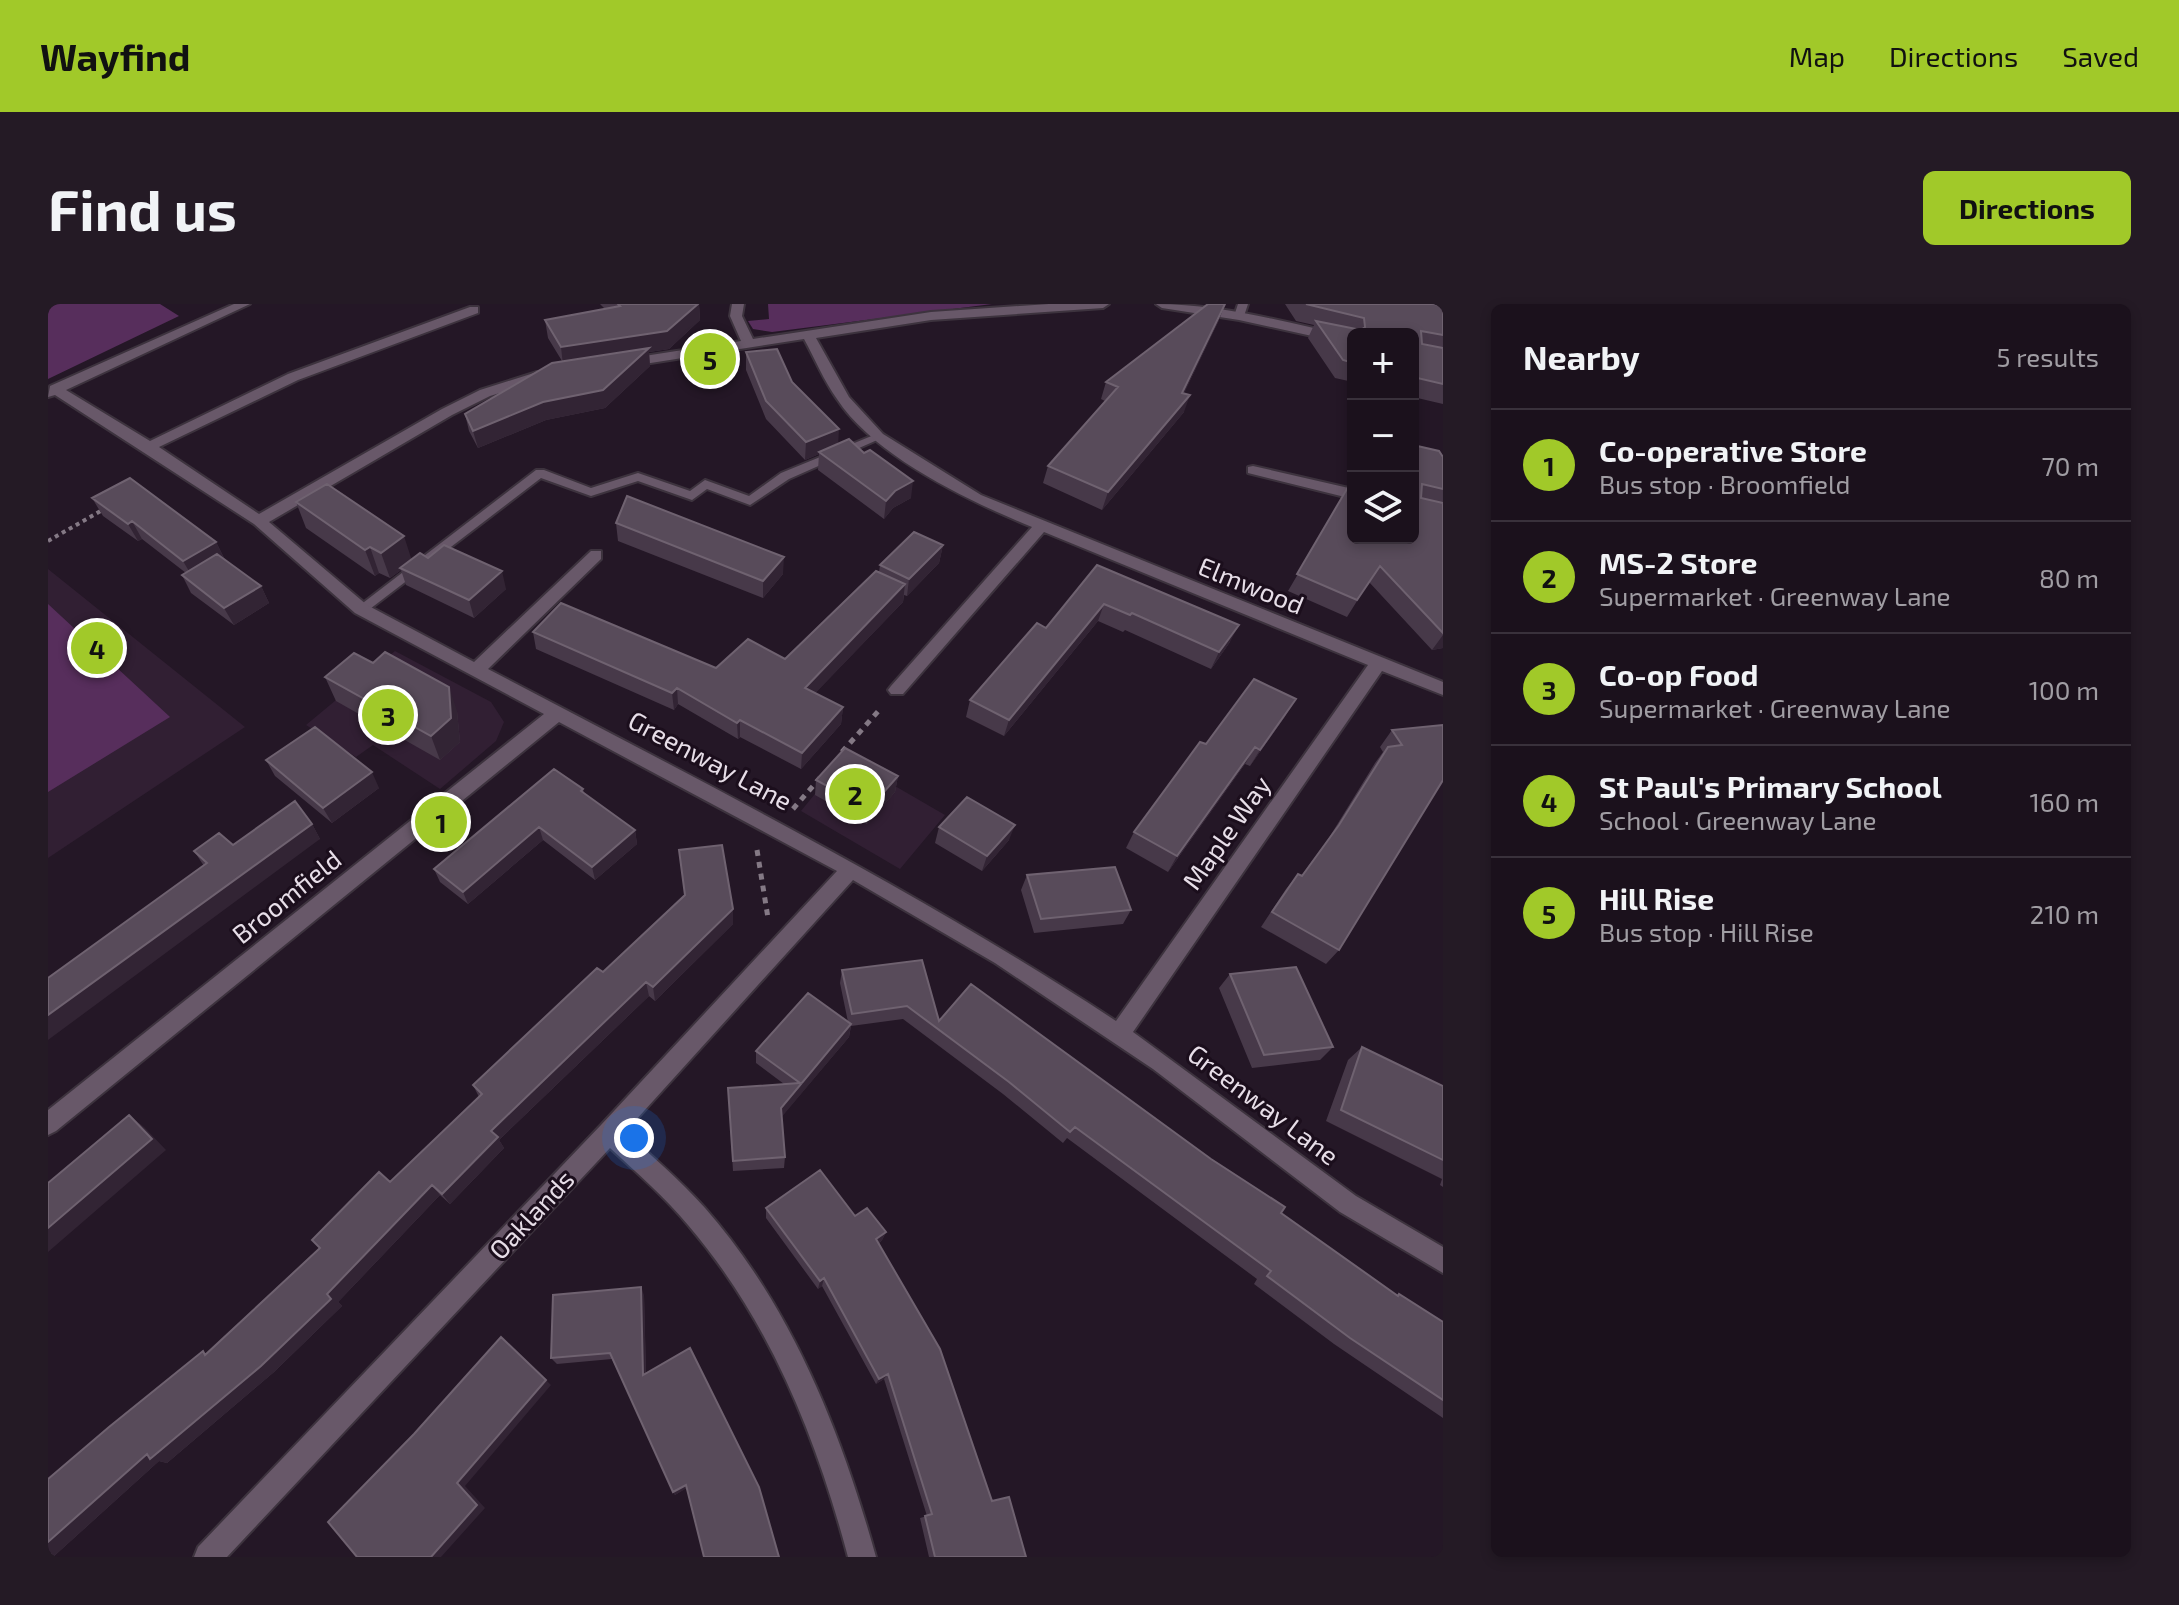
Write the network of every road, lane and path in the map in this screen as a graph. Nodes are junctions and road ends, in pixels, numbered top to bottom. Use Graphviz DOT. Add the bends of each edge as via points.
graph roads {
  1 [pos="244,304"];
  2 [pos="738,304"];
  3 [pos="1103,304"];
  4 [pos="1162,304"];
  5 [pos="474,310"];
  6 [pos="1241,310"];
  7 [pos="808,335"];
  8 [pos="1347,339"];
  9 [pos="749,344"];
  10 [pos="607,365"];
  11 [pos="559,372"];
  12 [pos="52,391"];
  13 [pos="878,437"];
  14 [pos="149,447"];
  15 [pos="1253,470"];
  16 [pos="1347,493"];
  17 [pos="115,503"];
  18 [pos="259,521"];
  19 [pos="1041,526"];
  20 [pos="48,541"];
  21 [pos="596,555"];
  22 [pos="361,609"];
  23 [pos="1378,663"];
  24 [pos="478,668"];
  25 [pos="1443,689"];
  26 [pos="897,690"];
  27 [pos="559,712"];
  28 [pos="837,759"];
  29 [pos="826,770"];
  30 [pos="776,828"];
  31 [pos="851,869"];
  32 [pos="789,938"];
  33 [pos="1120,1033"];
  34 [pos="48,1124"];
  35 [pos="609,1133"];
  36 [pos="1443,1261"];
  37 [pos="208,1557"];
  38 [pos="862,1557"];
  1 -- 12 [label="street"];
  2 -- 9 [label="street" via="736,316"];
  3 -- 7 [label="street" via="961,312"];
  4 -- 6 [label="street"];
  5 -- 14 [label="street" via="293,377"];
  6 -- 8 [label="street"];
  7 -- 9 [label="street"];
  7 -- 13 [label="street, Elmwood" via="843,399"];
  9 -- 10 [label="street"];
  11 -- 18 [label="street" via="485,393"];
  12 -- 14 [label="street, Greenway Lane"];
  13 -- 19 [label="street, Elmwood" via="976,498"];
  13 -- 22 [label="lane" via="785,476 750,501 705,484 692,496 638,477 591,492 540,473"];
  14 -- 18 [label="street, Greenway Lane"];
  15 -- 16 [label="street"];
  17 -- 20 [label="path"];
  18 -- 22 [label="street, Greenway Lane"];
  19 -- 23 [label="street, Elmwood"];
  19 -- 26 [label="street"];
  21 -- 24 [label="street"];
  22 -- 24 [label="street, Greenway Lane"];
  23 -- 25 [label="street, Elmwood"];
  23 -- 33 [label="street, Maple Way"];
  24 -- 27 [label="street, Greenway Lane"];
  26 -- 28 [label="path"];
  27 -- 30 [label="street, Greenway Lane"];
  27 -- 34 [label="street, Broomfield"];
  29 -- 30 [label="path"];
  30 -- 31 [label="street, Greenway Lane"];
  30 -- 32 [label="path" via="755,852 770,923"];
  31 -- 32 [label="street, Oaklands"];
  31 -- 33 [label="street, Greenway Lane"];
  32 -- 35 [label="street, Oaklands"];
  33 -- 36 [label="street, Greenway Lane" via="1348,1204"];
  35 -- 37 [label="street, Oaklands"];
  35 -- 38 [label="street" via="698,1218 769,1322 821,1424"];
}
